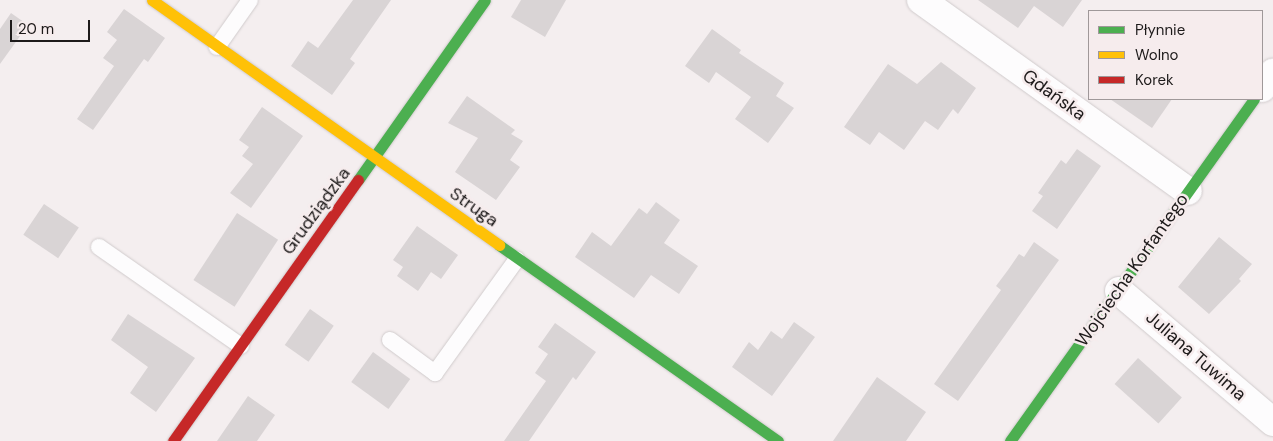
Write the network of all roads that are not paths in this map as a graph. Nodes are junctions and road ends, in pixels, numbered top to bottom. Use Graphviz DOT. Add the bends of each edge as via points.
graph roads {
  1 [pos="152,0"];
  2 [pos="250,0"];
  3 [pos="485,0"];
  4 [pos="921,0"];
  5 [pos="217,47"];
  6 [pos="1273,73"];
  7 [pos="1263,87"];
  8 [pos="1253,100"];
  9 [pos="375,158"];
  10 [pos="1188,191"];
  11 [pos="100,247"];
  12 [pos="517,259"];
  13 [pos="1119,290"];
  14 [pos="390,340"];
  15 [pos="241,346"];
  16 [pos="1273,422"];
  17 [pos="173,441"];
  18 [pos="778,441"];
  19 [pos="1010,441"];
  1 -- 5 [label="street, Struga"];
  2 -- 5 [label="lane"];
  3 -- 9 [label="street, Grudziądzka"];
  4 -- 10 [label="street, Gdańska"];
  5 -- 9 [label="street, Struga"];
  6 -- 7 [label="street"];
  8 -- 10 [label="street, Wojciecha Korfantego"];
  9 -- 12 [label="street, Struga"];
  9 -- 15 [label="street, Grudziądzka"];
  10 -- 13 [label="street, Wojciecha Korfantego"];
  11 -- 15 [label="lane"];
  12 -- 14 [label="lane" via="435,373"];
  12 -- 18 [label="street, Struga"];
  13 -- 16 [label="street, Juliana Tuwima"];
  13 -- 19 [label="street, Wojciecha Korfantego"];
  15 -- 17 [label="street, Grudziądzka"];
}
